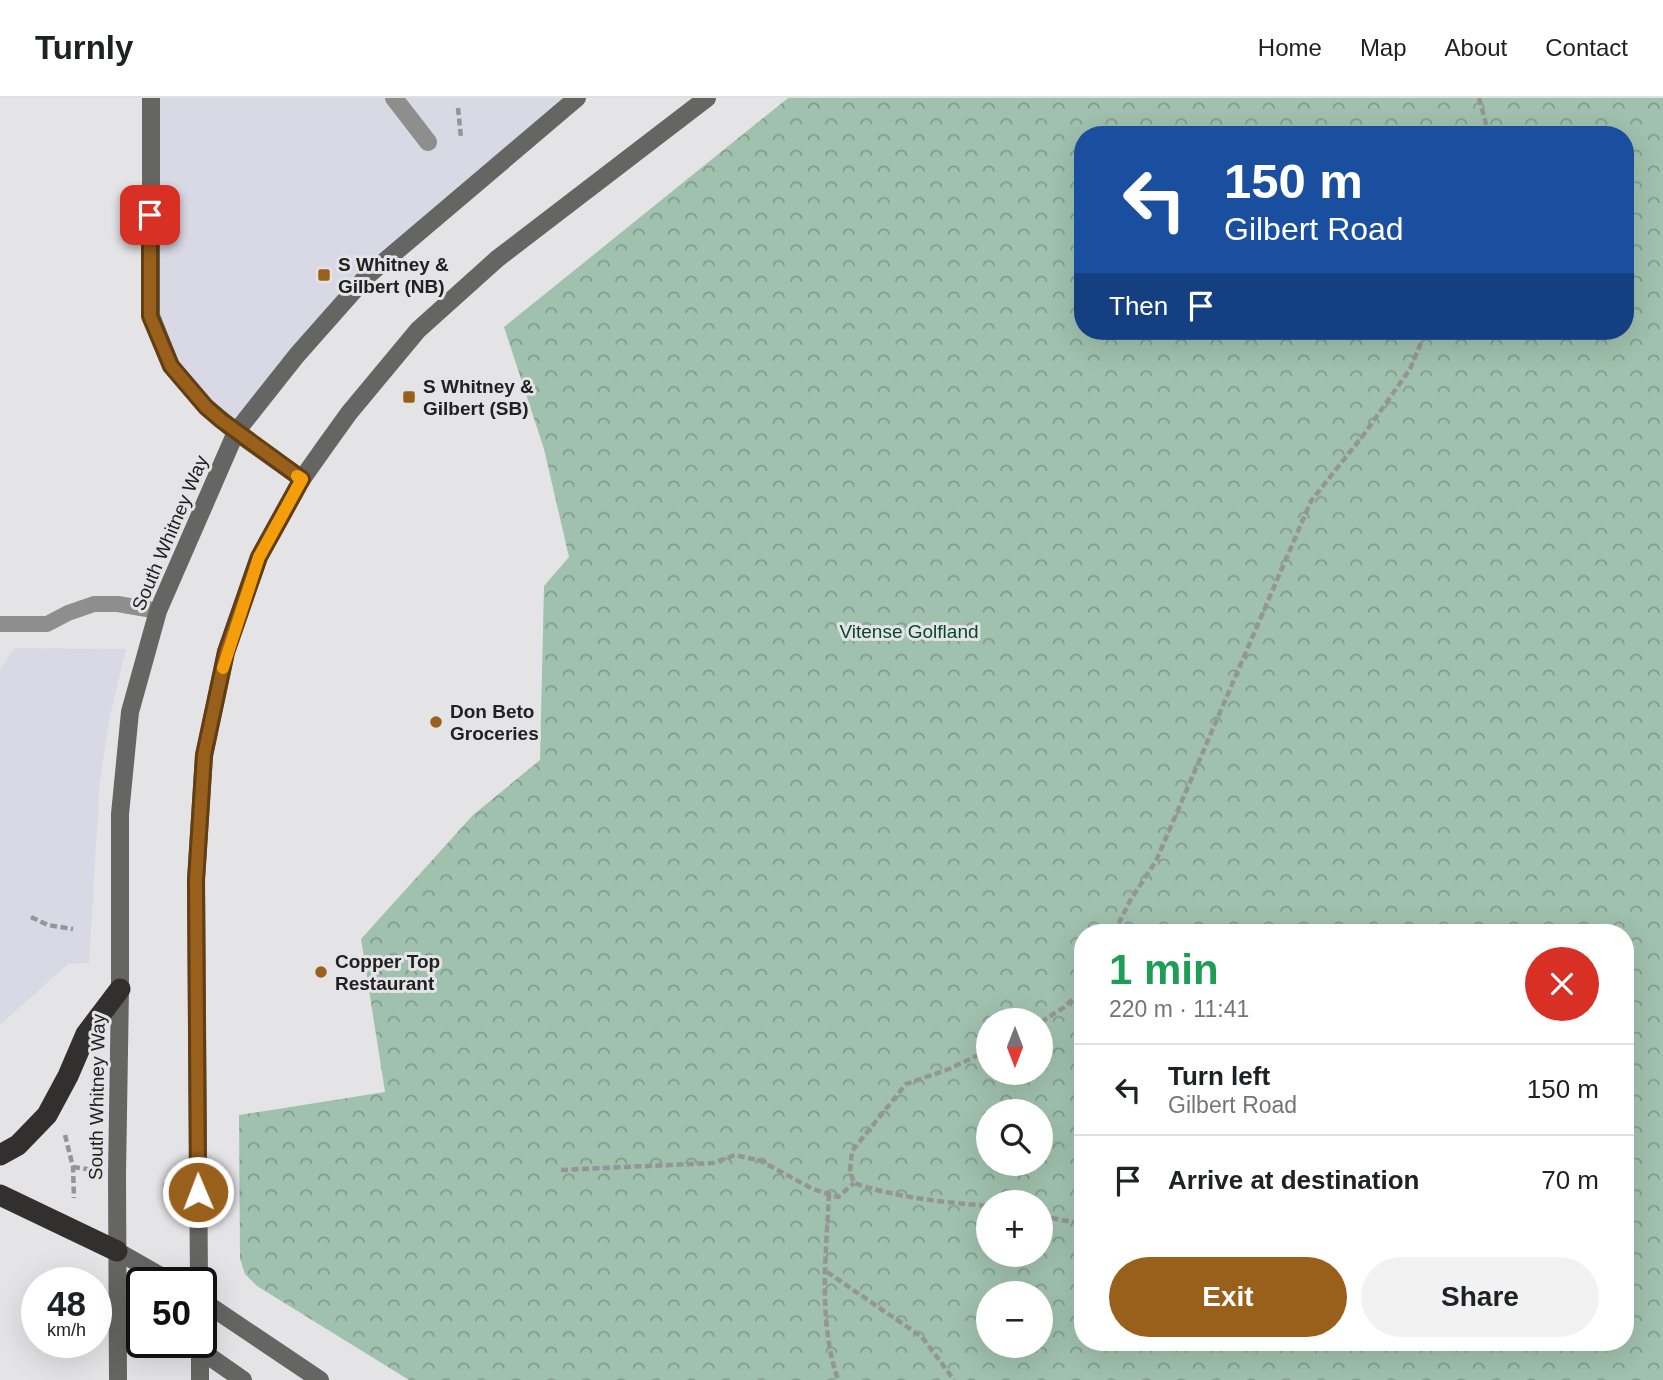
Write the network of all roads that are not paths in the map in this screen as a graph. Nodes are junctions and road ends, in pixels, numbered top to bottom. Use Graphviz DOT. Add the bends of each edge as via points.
graph roads {
  1 [pos="151,98"];
  2 [pos="394,98"];
  3 [pos="577,98"];
  4 [pos="707,98"];
  5 [pos="428,142"];
  6 [pos="236,432"];
  7 [pos="302,479"];
  8 [pos="158,611"];
  9 [pos="0,624"];
  10 [pos="120,989"];
  11 [pos="0,1155"];
  12 [pos="0,1195"];
  13 [pos="117,1251"];
  14 [pos="130,1267"];
  15 [pos="145,1267"];
  16 [pos="199,1267"];
  17 [pos="217,1311"];
  18 [pos="199,1358"];
  19 [pos="215,1358"];
  20 [pos="118,1380"];
  21 [pos="200,1380"];
  22 [pos="243,1380"];
  23 [pos="320,1380"];
  1 -- 6 [label="main road" via="150,316 171,366 206,407"];
  2 -- 5 [label="street"];
  3 -- 6 [label="main road, South Whitney Way" via="366,277"];
  4 -- 7 [label="main road" via="497,259 418,330"];
  6 -- 7 [label="main road"];
  6 -- 8 [label="main road, South Whitney Way"];
  7 -- 16 [label="main road" via="259,557 226,652 204,755 196,880"];
  8 -- 9 [label="lane" via="94,604 47,624"];
  8 -- 10 [label="main road, South Whitney Way" via="130,712 120,814"];
  10 -- 11 [label="highway" via="86,1034 47,1115 18,1145"];
  10 -- 13 [label="main road, South Whitney Way"];
  12 -- 13 [label="highway"];
  13 -- 14 [label="main road"];
  13 -- 15 [label="main road"];
  13 -- 20 [label="main road, South Whitney Way"];
  17 -- 23 [label="main road"];
  18 -- 21 [label="main road"];
  19 -- 22 [label="main road"];
}
